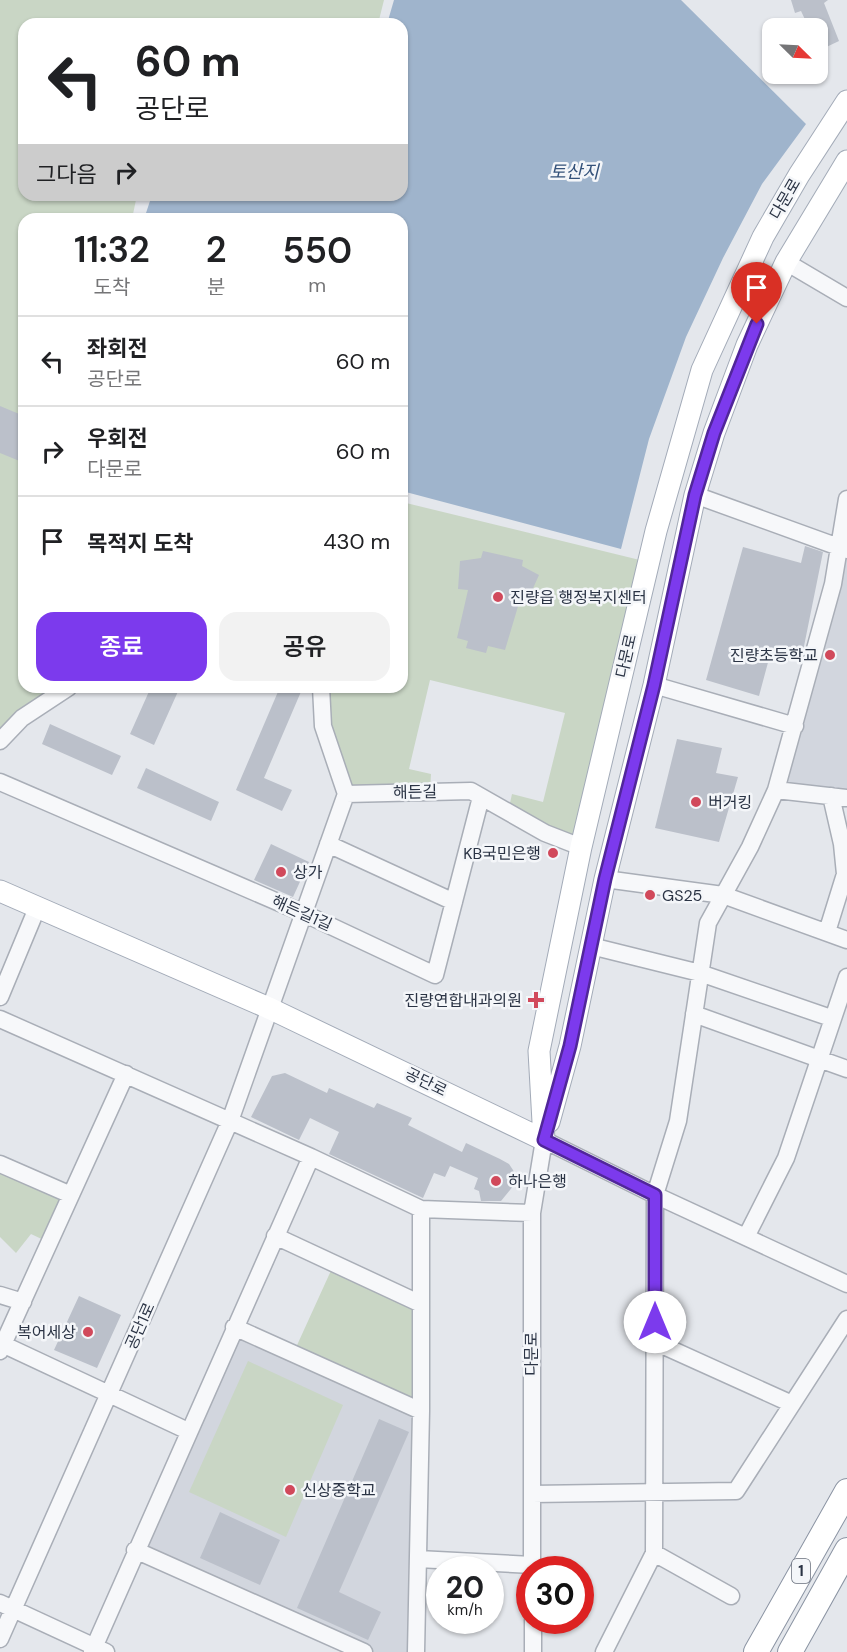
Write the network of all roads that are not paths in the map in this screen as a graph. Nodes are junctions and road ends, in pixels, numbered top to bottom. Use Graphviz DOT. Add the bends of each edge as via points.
graph roads {
  1 [pos="847,101"];
  2 [pos="847,161"];
  3 [pos="786,261"];
  4 [pos="847,298"];
  5 [pos="695,495"];
  6 [pos="847,500"];
  7 [pos="843,549"];
  8 [pos="654,685"];
  9 [pos="60,693"];
  10 [pos="321,693"];
  11 [pos="795,726"];
  12 [pos="0,741"];
  13 [pos="0,782"];
  14 [pos="776,790"];
  15 [pos="346,794"];
  16 [pos="481,797"];
  17 [pos="839,797"];
  18 [pos="328,844"];
  19 [pos="581,847"];
  20 [pos="605,879"];
  21 [pos="0,891"];
  22 [pos="723,895"];
  23 [pos="454,902"];
  24 [pos="37,908"];
  25 [pos="303,913"];
  26 [pos="847,913"];
  27 [pos="827,932"];
  28 [pos="847,940"];
  29 [pos="591,946"];
  30 [pos="700,974"];
  31 [pos="847,977"];
  32 [pos="0,997"];
  33 [pos="271,1009"];
  34 [pos="694,1014"];
  35 [pos="831,1018"];
  36 [pos="0,1019"];
  37 [pos="818,1059"];
  38 [pos="847,1069"];
  39 [pos="126,1074"];
  40 [pos="230,1121"];
  41 [pos="544,1140"];
  42 [pos="311,1157"];
  43 [pos="0,1164"];
  44 [pos="71,1195"];
  45 [pos="655,1195"];
  46 [pos="421,1209"];
  47 [pos="532,1213"];
  48 [pos="275,1236"];
  49 [pos="746,1237"];
  50 [pos="847,1284"];
  51 [pos="0,1295"];
  52 [pos="23,1302"];
  53 [pos="421,1304"];
  54 [pos="847,1319"];
  55 [pos="234,1327"];
  56 [pos="655,1342"];
  57 [pos="1,1346"];
  58 [pos="110,1394"];
  59 [pos="792,1404"];
  60 [pos="421,1411"];
  61 [pos="188,1431"];
  62 [pos="847,1491"];
  63 [pos="655,1492"];
  64 [pos="532,1494"];
  65 [pos="135,1550"];
  66 [pos="847,1550"];
  67 [pos="654,1553"];
  68 [pos="532,1556"];
  69 [pos="418,1559"];
  70 [pos="516,1566"];
  71 [pos="731,1596"];
  72 [pos="7,1606"];
  73 [pos="533,1634"];
  74 [pos="0,1639"];
  75 [pos="97,1650"];
  76 [pos="364,1652"];
  77 [pos="416,1652"];
  78 [pos="533,1652"];
  79 [pos="604,1652"];
  80 [pos="756,1652"];
  81 [pos="790,1652"];
  1 -- 19 [label="main road, 다문로" via="763,237 702,370 656,531"];
  2 -- 3 [label="main road, 다문로"];
  3 -- 4 [label="street"];
  3 -- 5 [label="main road, 다문로" via="747,345"];
  5 -- 7 [label="street"];
  5 -- 8 [label="main road, 다문로"];
  6 -- 7 [label="street"];
  7 -- 11 [label="street"];
  8 -- 11 [label="street"];
  8 -- 20 [label="main road, 다문로"];
  9 -- 12 [label="street" via="22,718"];
  10 -- 15 [label="street" via="323,726"];
  11 -- 14 [label="street"];
  13 -- 25 [label="street, 해든길1길"];
  14 -- 17 [label="street"];
  14 -- 22 [label="street"];
  15 -- 16 [label="street, 해든길" via="471,791"];
  15 -- 18 [label="street, 공단1로"];
  16 -- 19 [label="street, 해든길" via="545,833"];
  16 -- 23 [label="street, 해든길1길"];
  17 -- 27 [label="street" via="844,874"];
  18 -- 23 [label="street"];
  18 -- 25 [label="street, 공단1로"];
  19 -- 41 [label="main road, 다문로" via="539,1051"];
  20 -- 22 [label="street"];
  20 -- 29 [label="main road, 다문로"];
  21 -- 24 [label="main road, 공단로"];
  22 -- 27 [label="street"];
  22 -- 30 [label="street" via="708,922"];
  23 -- 25 [label="street, 해든길1길" via="435,975"];
  24 -- 32 [label="street"];
  24 -- 33 [label="main road, 공단로"];
  25 -- 33 [label="street, 공단1로"];
  26 -- 27 [label="street"];
  27 -- 28 [label="street"];
  29 -- 30 [label="street"];
  29 -- 41 [label="main road, 다문로" via="570,1046"];
  30 -- 34 [label="street"];
  30 -- 35 [label="street"];
  31 -- 35 [label="street"];
  33 -- 40 [label="street, 공단1로"];
  33 -- 41 [label="main road, 공단로"];
  34 -- 37 [label="street"];
  34 -- 45 [label="street" via="678,1121"];
  35 -- 37 [label="street"];
  36 -- 39 [label="street"];
  37 -- 38 [label="street"];
  37 -- 49 [label="street" via="786,1158"];
  39 -- 40 [label="street"];
  39 -- 44 [label="street"];
  40 -- 42 [label="street"];
  40 -- 58 [label="street, 공단1로"];
  41 -- 45 [label="street, 공단로"];
  41 -- 47 [label="street, 다문로"];
  42 -- 46 [label="street"];
  42 -- 48 [label="street"];
  43 -- 44 [label="street"];
  44 -- 52 [label="street"];
  45 -- 49 [label="street, 공단로"];
  45 -- 56 [label="street"];
  46 -- 47 [label="street"];
  46 -- 53 [label="street"];
  47 -- 64 [label="street, 다문로"];
  48 -- 53 [label="street"];
  48 -- 55 [label="street"];
  49 -- 50 [label="street, 공단로"];
  51 -- 52 [label="street"];
  52 -- 57 [label="street"];
  53 -- 60 [label="street"];
  54 -- 59 [label="street"];
  55 -- 60 [label="street"];
  55 -- 61 [label="street"];
  56 -- 59 [label="street"];
  56 -- 63 [label="street"];
  57 -- 58 [label="street"];
  58 -- 61 [label="street"];
  58 -- 72 [label="street, 공단1로"];
  59 -- 63 [label="street" via="736,1491"];
  60 -- 69 [label="street"];
  61 -- 65 [label="street"];
  62 -- 80 [label="highway, 1"];
  63 -- 64 [label="street"];
  63 -- 67 [label="street"];
  64 -- 68 [label="street, 다문로"];
  65 -- 75 [label="street"];
  65 -- 76 [label="street"];
  66 -- 81 [label="highway, 1"];
  67 -- 71 [label="street"];
  67 -- 79 [label="street"];
  69 -- 70 [label="street"];
  69 -- 77 [label="street"];
  72 -- 74 [label="street, 공단1로"];
  72 -- 75 [label="street"];
  73 -- 78 [label="street"];
}
